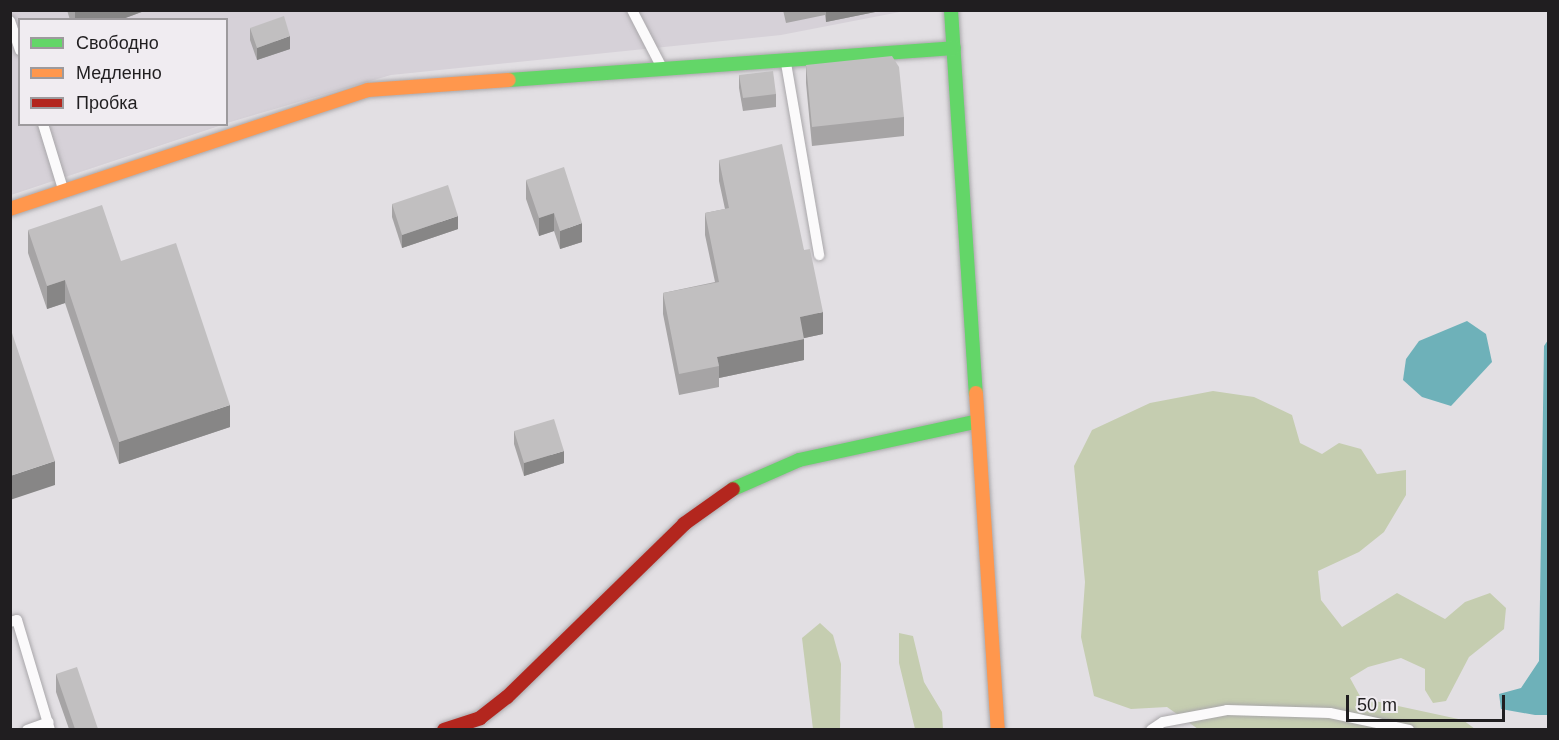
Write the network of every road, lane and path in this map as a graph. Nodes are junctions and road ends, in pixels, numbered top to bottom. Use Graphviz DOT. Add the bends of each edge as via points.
graph roads {
  1 [pos="632,10"];
  2 [pos="951,10"];
  3 [pos="10,21"];
  4 [pos="18,44"];
  5 [pos="954,48"];
  6 [pos="786,62"];
  7 [pos="661,66"];
  8 [pos="44,126"];
  9 [pos="64,192"];
  10 [pos="10,209"];
  11 [pos="819,255"];
  12 [pos="975,422"];
  13 [pos="10,622"];
  14 [pos="476,724"];
  15 [pos="49,726"];
  16 [pos="27,729"];
  17 [pos="444,729"];
  18 [pos="998,729"];
  19 [pos="1151,729"];
  20 [pos="1409,729"];
  1 -- 7 [label="lane"];
  2 -- 5 [label="street"];
  3 -- 4 [label="lane"];
  5 -- 6 [label="street"];
  5 -- 12 [label="street"];
  6 -- 7 [label="street"];
  6 -- 11 [label="lane"];
  7 -- 9 [label="street" via="368,90"];
  8 -- 9 [label="lane"];
  9 -- 10 [label="street"];
  12 -- 14 [label="street" via="800,460 748,478 684,524 551,659"];
  12 -- 18 [label="street"];
  13 -- 15 [label="lane" via="17,620"];
  14 -- 17 [label="street"];
  15 -- 16 [label="lane"];
  19 -- 20 [label="lane" via="1163,722 1227,710 1330,713"];
}
